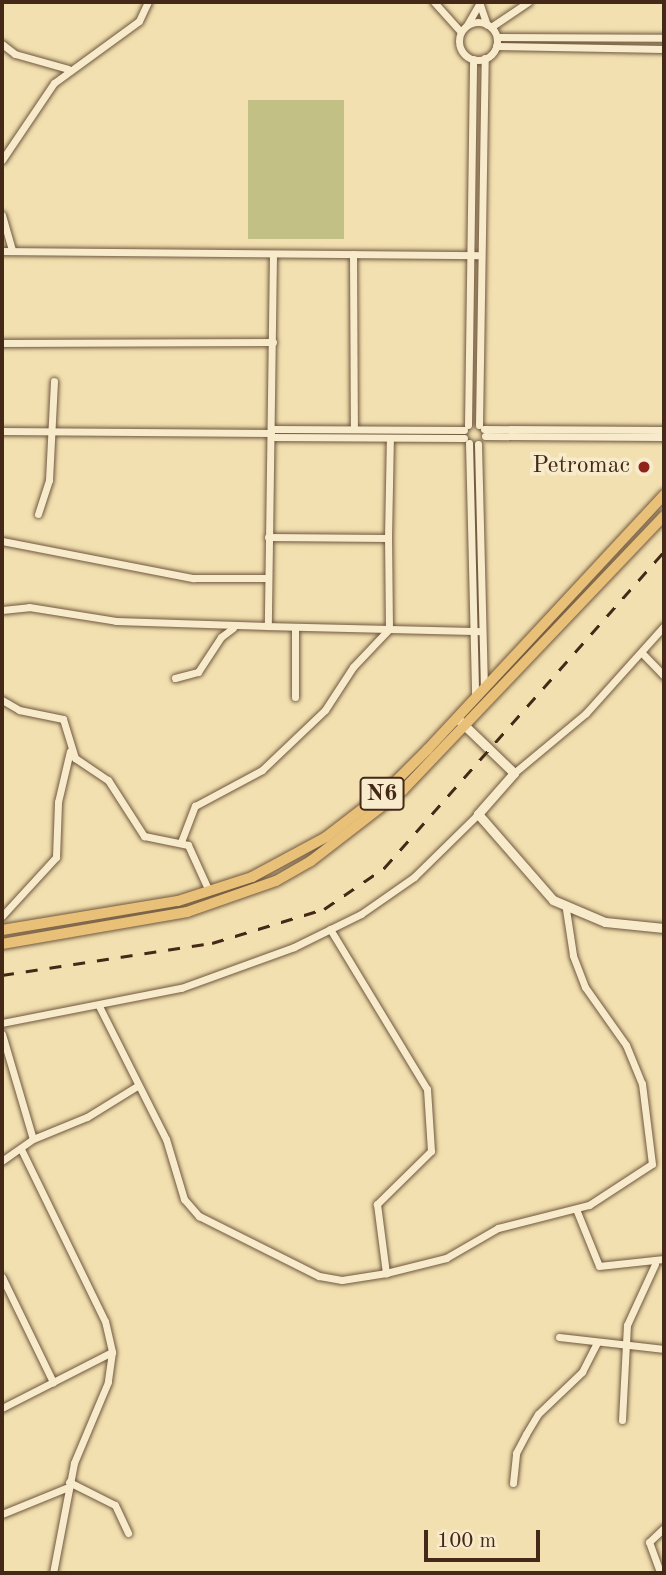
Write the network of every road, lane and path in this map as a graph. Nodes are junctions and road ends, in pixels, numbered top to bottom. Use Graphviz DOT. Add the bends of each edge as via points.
graph roads {
  1 [pos="148,2"];
  2 [pos="434,2"];
  3 [pos="528,2"];
  4 [pos="479,3"];
  5 [pos="489,26"];
  6 [pos="464,29"];
  7 [pos="496,37"];
  8 [pos="664,38"];
  9 [pos="2,44"];
  10 [pos="496,46"];
  11 [pos="664,49"];
  12 [pos="485,58"];
  13 [pos="473,59"];
  14 [pos="68,69"];
  15 [pos="2,160"];
  16 [pos="2,215"];
  17 [pos="2,251"];
  18 [pos="12,251"];
  19 [pos="273,254"];
  20 [pos="353,254"];
  21 [pos="469,254"];
  22 [pos="480,255"];
  23 [pos="273,342"];
  24 [pos="2,343"];
  25 [pos="54,381"];
  26 [pos="354,429"];
  27 [pos="483,430"];
  28 [pos="664,430"];
  29 [pos="2,431"];
  30 [pos="55,431"];
  31 [pos="271,433"];
  32 [pos="466,434"];
  33 [pos="664,437"];
  34 [pos="390,438"];
  35 [pos="478,444"];
  36 [pos="664,495"];
  37 [pos="38,514"];
  38 [pos="664,516"];
  39 [pos="268,537"];
  40 [pos="388,538"];
  41 [pos="2,541"];
  42 [pos="267,578"];
  43 [pos="2,610"];
  44 [pos="268,626"];
  45 [pos="664,626"];
  46 [pos="234,628"];
  47 [pos="295,628"];
  48 [pos="388,629"];
  49 [pos="470,631"];
  50 [pos="480,631"];
  51 [pos="642,653"];
  52 [pos="664,676"];
  53 [pos="175,678"];
  54 [pos="484,687"];
  55 [pos="475,696"];
  56 [pos="295,697"];
  57 [pos="2,699"];
  58 [pos="456,717"];
  59 [pos="465,725"];
  60 [pos="70,751"];
  61 [pos="514,774"];
  62 [pos="478,814"];
  63 [pos="181,842"];
  64 [pos="209,891"];
  65 [pos="566,909"];
  66 [pos="2,916"];
  67 [pos="664,928"];
  68 [pos="330,929"];
  69 [pos="2,930"];
  70 [pos="2,944"];
  71 [pos="99,1006"];
  72 [pos="2,1023"];
  73 [pos="2,1034"];
  74 [pos="137,1086"];
  75 [pos="33,1139"];
  76 [pos="21,1149"];
  77 [pos="2,1161"];
  78 [pos="576,1209"];
  79 [pos="664,1259"];
  80 [pos="655,1264"];
  81 [pos="386,1273"];
  82 [pos="2,1277"];
  83 [pos="559,1337"];
  84 [pos="623,1342"];
  85 [pos="597,1343"];
  86 [pos="664,1349"];
  87 [pos="112,1352"];
  88 [pos="53,1382"];
  89 [pos="2,1408"];
  90 [pos="622,1420"];
  91 [pos="513,1483"];
  92 [pos="69,1484"];
  93 [pos="2,1514"];
  94 [pos="664,1528"];
  95 [pos="128,1533"];
  96 [pos="661,1571"];
  97 [pos="53,1573"];
  1 -- 14 [label="street" via="138,21"];
  2 -- 6 [label="street"];
  3 -- 5 [label="street"];
  4 -- 5 [label="street"];
  4 -- 6 [label="street"];
  5 -- 6 [label="street"];
  5 -- 7 [label="street"];
  6 -- 13 [label="street" via="460,45"];
  7 -- 8 [label="street"];
  7 -- 10 [label="street"];
  9 -- 14 [label="street" via="15,54"];
  10 -- 11 [label="street"];
  10 -- 12 [label="street"];
  12 -- 13 [label="street"];
  12 -- 22 [label="street"];
  13 -- 21 [label="street"];
  14 -- 15 [label="street" via="33,108"];
  16 -- 18 [label="street"];
  17 -- 18 [label="street"];
  18 -- 19 [label="street"];
  19 -- 20 [label="street"];
  19 -- 23 [label="street"];
  20 -- 21 [label="street"];
  20 -- 26 [label="street"];
  21 -- 22 [label="street"];
  21 -- 32 [label="street"];
  22 -- 27 [label="street"];
  23 -- 24 [label="street"];
  23 -- 31 [label="street"];
  25 -- 30 [label="street"];
  26 -- 31 [label="street"];
  26 -- 32 [label="street"];
  27 -- 28 [label="street"];
  27 -- 32 [label="street"];
  27 -- 33 [label="street"];
  27 -- 35 [label="street"];
  29 -- 30 [label="street"];
  30 -- 31 [label="street"];
  30 -- 37 [label="street"];
  31 -- 34 [label="street"];
  31 -- 39 [label="street"];
  32 -- 34 [label="street"];
  32 -- 35 [label="street"];
  32 -- 49 [label="street"];
  34 -- 40 [label="street"];
  35 -- 50 [label="street"];
  36 -- 54 [label="highway, N6"];
  38 -- 59 [label="highway, N6"];
  39 -- 40 [label="street"];
  39 -- 42 [label="street"];
  40 -- 48 [label="street"];
  41 -- 42 [label="street" via="193,578"];
  42 -- 44 [label="street"];
  43 -- 46 [label="street" via="29,607 116,621"];
  44 -- 46 [label="street"];
  44 -- 47 [label="street"];
  45 -- 51 [label="street"];
  46 -- 53 [label="street" via="221,637 198,672"];
  47 -- 48 [label="street"];
  47 -- 56 [label="street"];
  48 -- 49 [label="street"];
  48 -- 63 [label="street" via="353,667 325,710 262,770 195,806"];
  49 -- 50 [label="street"];
  49 -- 55 [label="street"];
  50 -- 54 [label="street"];
  51 -- 52 [label="street"];
  51 -- 61 [label="street" via="586,713"];
  54 -- 55 [label="highway, N6"];
  55 -- 58 [label="highway, N6"];
  57 -- 60 [label="street" via="19,710 63,719"];
  58 -- 59 [label="street"];
  58 -- 64 [label="highway, N6" via="387,790 326,837 252,877"];
  59 -- 61 [label="street"];
  59 -- 70 [label="highway, N6" via="363,826 276,881 163,917"];
  60 -- 63 [label="street" via="108,780 144,836"];
  60 -- 66 [label="street" via="61,781 56,857"];
  61 -- 62 [label="street"];
  62 -- 65 [label="street"];
  62 -- 68 [label="street" via="414,877"];
  63 -- 64 [label="street" via="194,852"];
  64 -- 69 [label="highway, N6" via="141,909"];
  65 -- 67 [label="street" via="605,922"];
  65 -- 78 [label="street" via="573,955 585,987 610,1019 639,1072 653,1147 652,1164 642,1175"];
  68 -- 71 [label="street" via="231,973"];
  68 -- 81 [label="street" via="427,1089 431,1151 377,1205"];
  71 -- 72 [label="street"];
  71 -- 74 [label="street"];
  73 -- 75 [label="street"];
  74 -- 75 [label="street" via="87,1117"];
  74 -- 81 [label="street" via="166,1139 184,1199 199,1216 318,1276 342,1280"];
  75 -- 76 [label="street"];
  76 -- 77 [label="street"];
  76 -- 87 [label="street" via="105,1321"];
  78 -- 80 [label="street" via="599,1266"];
  78 -- 81 [label="street" via="498,1228 446,1258"];
  79 -- 80 [label="street"];
  80 -- 84 [label="street"];
  82 -- 88 [label="street"];
  83 -- 85 [label="street"];
  84 -- 85 [label="street"];
  84 -- 86 [label="street"];
  84 -- 90 [label="street"];
  85 -- 91 [label="street" via="577,1379 538,1414 516,1452"];
  87 -- 88 [label="street"];
  87 -- 92 [label="street" via="108,1382"];
  88 -- 89 [label="street"];
  92 -- 93 [label="street"];
  92 -- 95 [label="street" via="115,1505"];
  92 -- 97 [label="street"];
  94 -- 96 [label="street" via="649,1542"];
}
